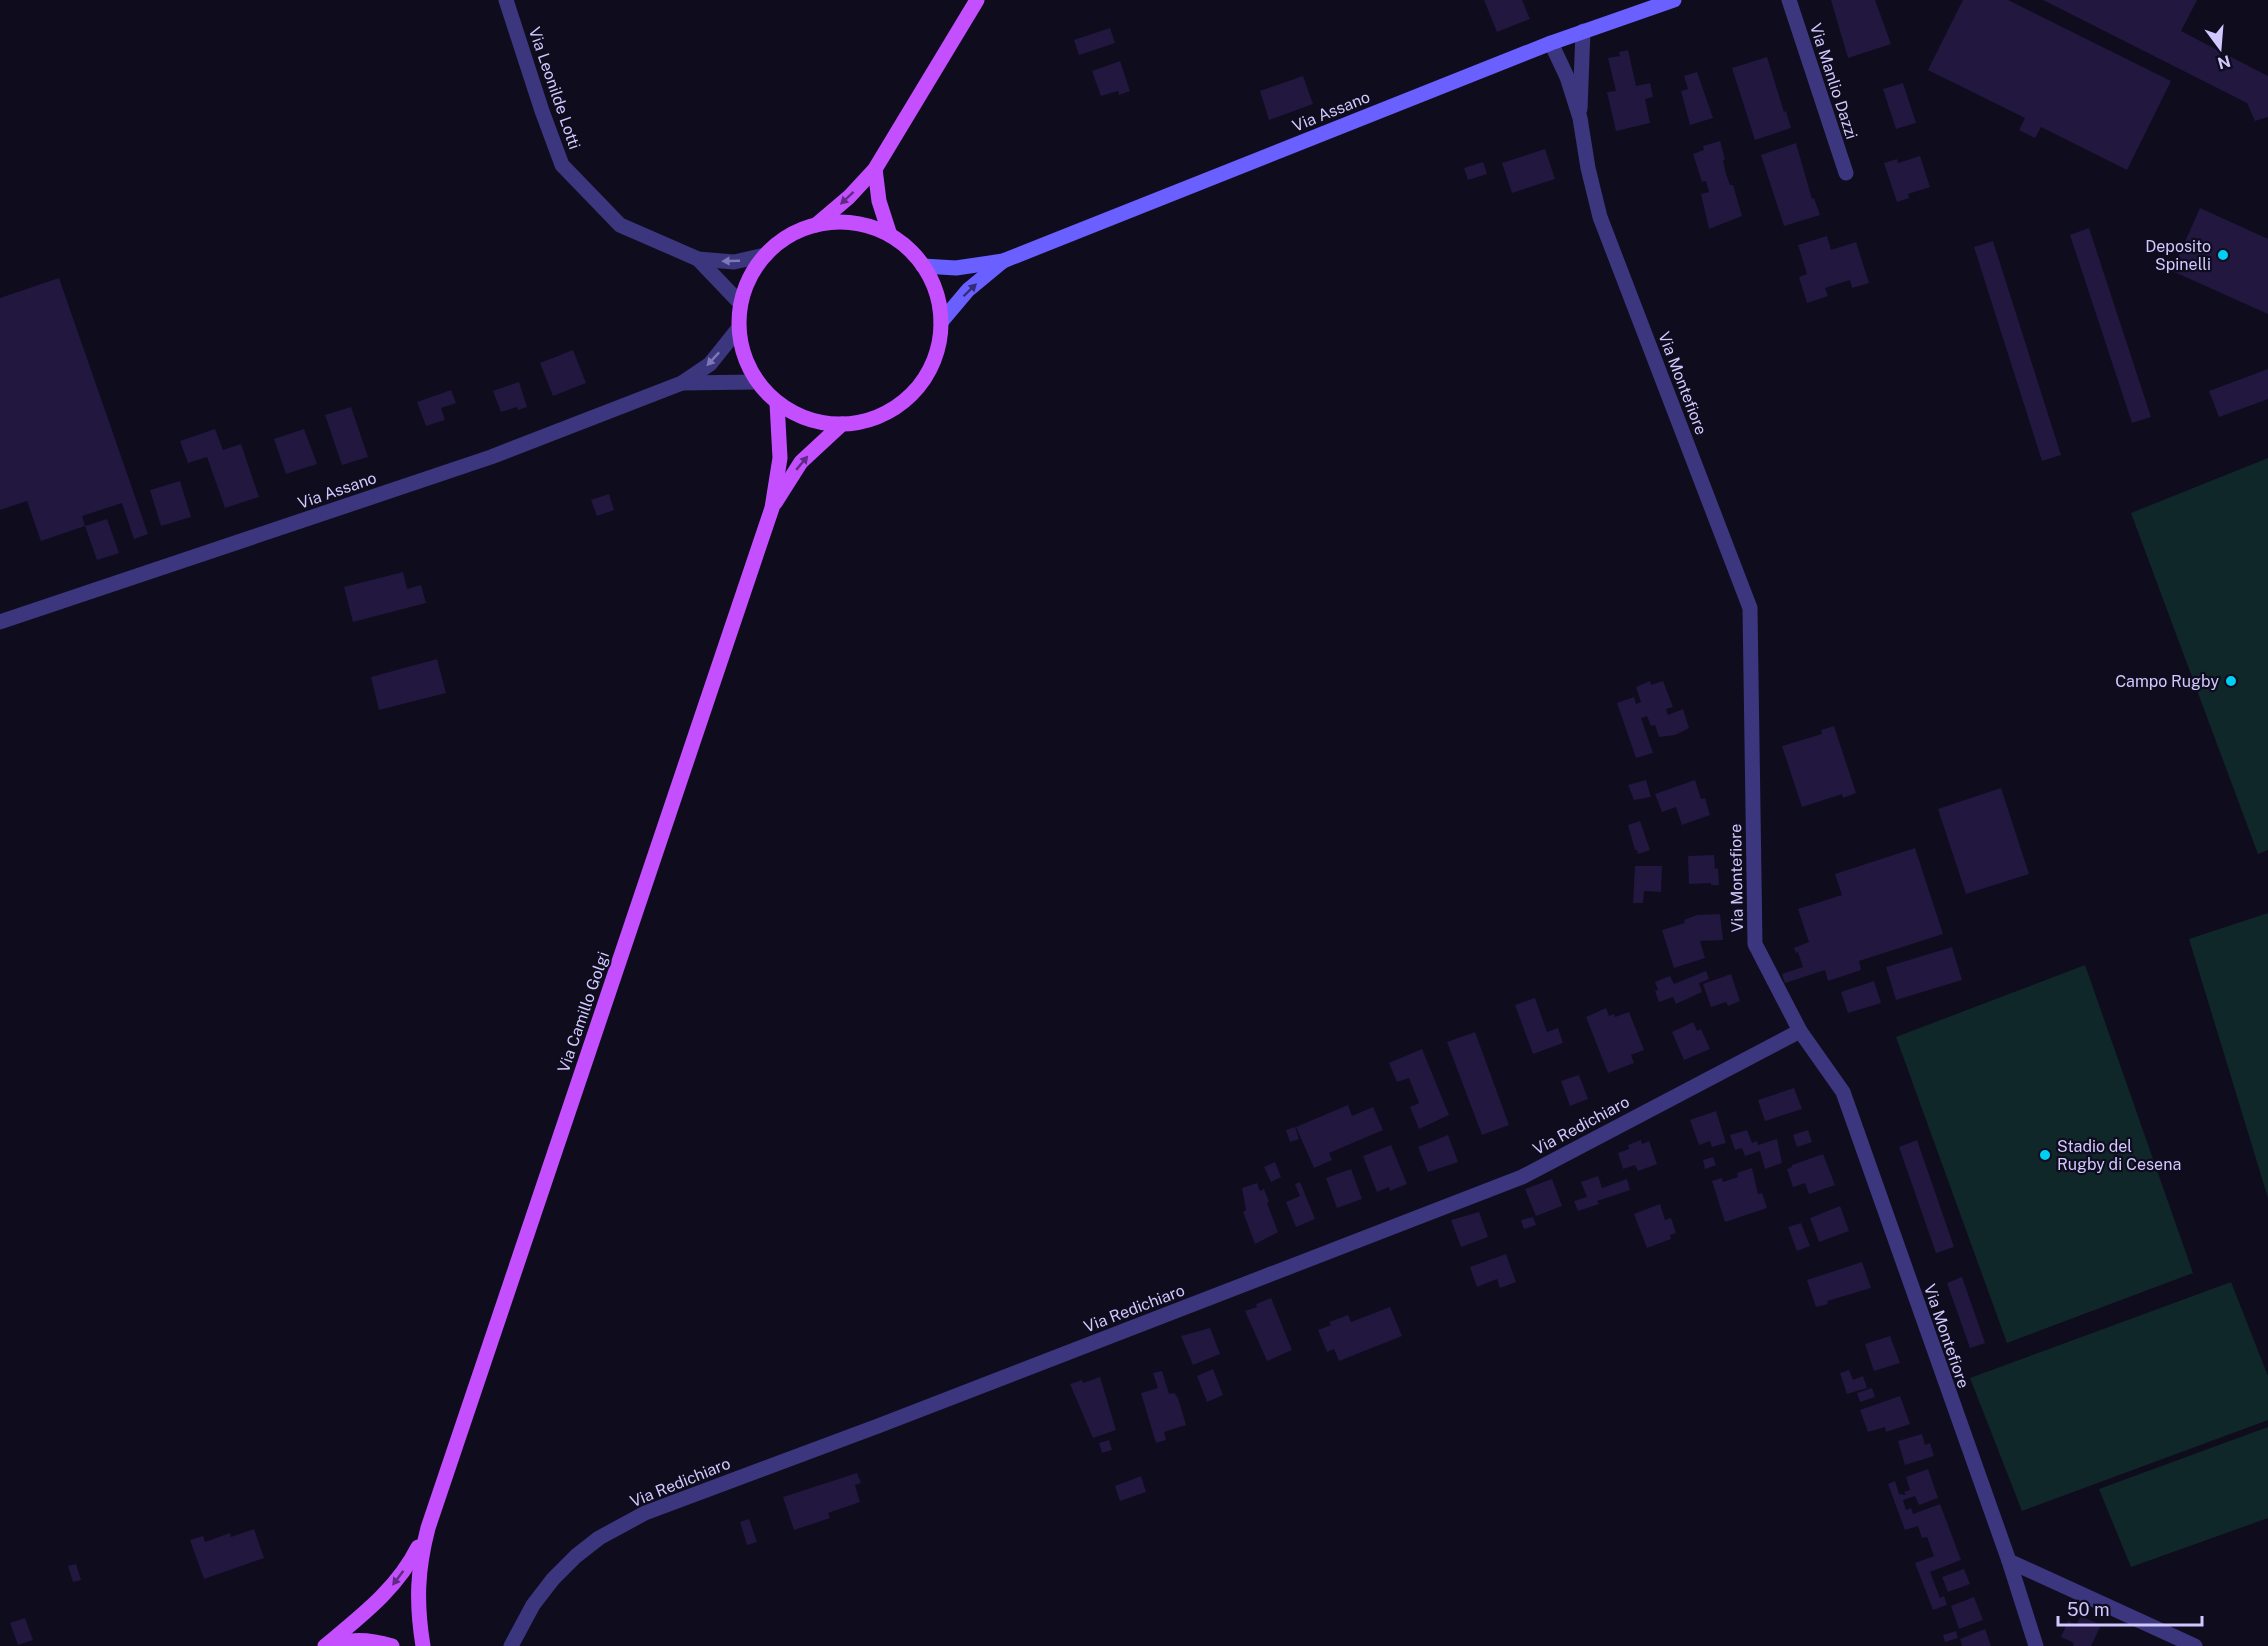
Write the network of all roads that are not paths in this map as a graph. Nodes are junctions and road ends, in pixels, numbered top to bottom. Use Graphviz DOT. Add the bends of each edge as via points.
graph roads {
  1 [pos="506,0"];
  2 [pos="976,0"];
  3 [pos="1674,0"];
  4 [pos="1789,0"];
  5 [pos="1583,32"];
  6 [pos="1551,43"];
  7 [pos="1580,118"];
  8 [pos="875,169"];
  9 [pos="1846,172"];
  10 [pos="816,225"];
  11 [pos="890,236"];
  12 [pos="765,255"];
  13 [pos="698,259"];
  14 [pos="1003,261"];
  15 [pos="923,266"];
  16 [pos="740,303"];
  17 [pos="941,322"];
  18 [pos="738,329"];
  19 [pos="757,382"];
  20 [pos="682,383"];
  21 [pos="777,403"];
  22 [pos="842,424"];
  23 [pos="772,508"];
  24 [pos="0,622"];
  25 [pos="1800,1031"];
  26 [pos="428,1528"];
  27 [pos="2009,1561"];
  28 [pos="325,1646"];
  29 [pos="331,1646"];
  30 [pos="392,1646"];
  31 [pos="423,1646"];
  32 [pos="511,1646"];
  33 [pos="2036,1646"];
  34 [pos="2194,1646"];
  1 -- 13 [label="street, Via Leonilde Lotti" via="562,165 620,225"];
  2 -- 8 [label="main road"];
  3 -- 5 [label="main road, Via Assano"];
  4 -- 9 [label="street, Via Manlio Dazzi"];
  5 -- 6 [label="main road, Via Assano"];
  5 -- 7 [label="street, Via Montefiore"];
  6 -- 7 [label="street, Via Montefiore" via="1568,77"];
  6 -- 14 [label="main road, Via Assano"];
  7 -- 25 [label="street, Via Montefiore" via="1600,217 1750,608 1755,944"];
  8 -- 10 [label="main road, one-way"];
  8 -- 11 [label="main road" via="879,201"];
  10 -- 11 [label="main road" via="854,223"];
  10 -- 12 [label="main road" via="788,236"];
  11 -- 15 [label="main road"];
  12 -- 13 [label="street, Via Leonilde Lotti, one-way" via="734,262"];
  12 -- 16 [label="main road" via="749,278"];
  13 -- 16 [label="street, Via Leonilde Lotti"];
  14 -- 15 [label="main road, Via Assano" via="956,268"];
  17 -- 14 [label="main road, Via Assano, one-way" via="968,290"];
  15 -- 17 [label="main road" via="936,293"];
  16 -- 18 [label="main road"];
  17 -- 22 [label="main road" via="939,345 920,385 885,413"];
  18 -- 19 [label="main road" via="744,357"];
  18 -- 20 [label="street, Via Assano, one-way" via="710,364"];
  19 -- 20 [label="street, Via Assano"];
  19 -- 21 [label="main road"];
  20 -- 24 [label="street, Via Assano" via="491,457"];
  21 -- 22 [label="main road" via="807,419"];
  21 -- 23 [label="main road, Via Camillo Golgi" via="780,458"];
  23 -- 22 [label="main road, Via Camillo Golgi, one-way" via="801,462"];
  23 -- 26 [label="main road, Via Camillo Golgi"];
  25 -- 27 [label="street, Via Montefiore" via="1843,1092"];
  25 -- 32 [label="street, Via Redichiaro" via="1522,1177 645,1513 599,1538 576,1556 533,1605"];
  26 -- 28 [label="main road, Via Camillo Golgi, one-way" via="397,1581"];
  26 -- 31 [label="main road, Via Camillo Golgi" via="418,1580"];
  27 -- 33 [label="street, Via Montefiore"];
  27 -- 34 [label="street"];
  29 -- 30 [label="main road" via="356,1640"];
}
